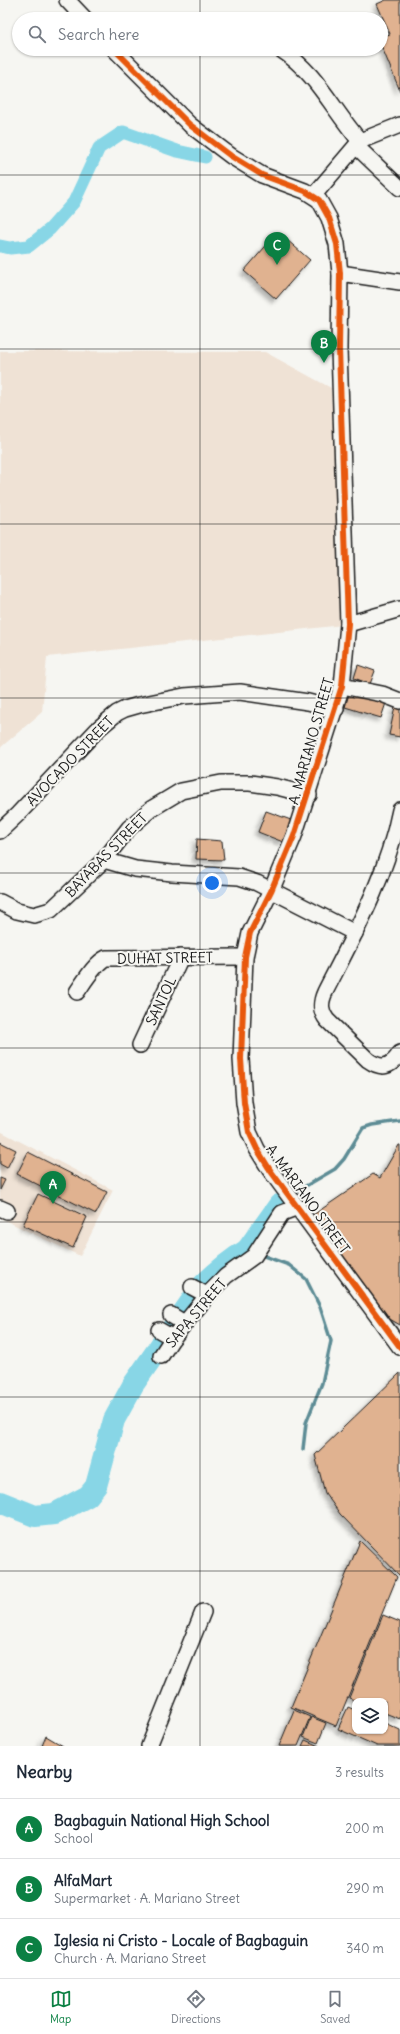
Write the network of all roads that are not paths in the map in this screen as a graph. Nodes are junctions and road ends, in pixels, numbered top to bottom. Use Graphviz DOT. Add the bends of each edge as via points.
graph roads {
  1 [pos="67,0"];
  2 [pos="78,12"];
  3 [pos="121,56"];
  4 [pos="290,56"];
  5 [pos="400,125"];
  6 [pos="358,143"];
  7 [pos="400,188"];
  8 [pos="314,195"];
  9 [pos="340,273"];
  10 [pos="400,282"];
  11 [pos="400,609"];
  12 [pos="348,624"];
  13 [pos="342,686"];
  14 [pos="400,701"];
  15 [pos="336,709"];
  16 [pos="309,795"];
  17 [pos="400,810"];
  18 [pos="0,830"];
  19 [pos="397,837"];
  20 [pos="104,860"];
  21 [pos="271,891"];
  22 [pos="0,902"];
  23 [pos="355,933"];
  24 [pos="181,957"];
  25 [pos="245,957"];
  26 [pos="77,992"];
  27 [pos="140,1045"];
  28 [pos="400,1053"];
  29 [pos="293,1201"];
  30 [pos="400,1347"];
  31 [pos="162,1356"];
  32 [pos="203,1612"];
  33 [pos="150,1746"];
  1 -- 2 [label="street"];
  3 -- 8 [label="street" via="190,125 225,152 262,175"];
  4 -- 6 [label="street" via="316,80"];
  5 -- 6 [label="street"];
  6 -- 7 [label="street"];
  6 -- 8 [label="street"];
  8 -- 9 [label="street, A. MARIANO STREET" via="330,218 337,244"];
  9 -- 10 [label="street"];
  9 -- 12 [label="street, A. MARIANO STREET" via="339,349"];
  11 -- 12 [label="street"];
  12 -- 13 [label="street, A. MARIANO STREET"];
  13 -- 14 [label="street" via="382,694"];
  13 -- 15 [label="street, A. MARIANO STREET"];
  15 -- 16 [label="street, A. MARIANO STREET"];
  15 -- 18 [label="street, AVOCADO STREET" via="308,702 240,692 184,696 125,710 117,713 99,728"];
  16 -- 20 [label="street, BAYABAS STREET" via="250,783 221,783 181,791 151,809 129,828"];
  16 -- 21 [label="street, A. MARIANO STREET"];
  17 -- 19 [label="street"];
  19 -- 23 [label="street"];
  20 -- 21 [label="street" via="135,869 239,877"];
  20 -- 22 [label="street, BAYABAS STREET" via="52,910 34,915 17,912"];
  21 -- 23 [label="street"];
  21 -- 25 [label="street, A. MARIANO STREET" via="250,934"];
  23 -- 28 [label="street" via="325,992 321,1007 323,1014 375,1065 390,1065"];
  24 -- 25 [label="street, DUHAT STREET"];
  24 -- 26 [label="street, DUHAT STREET" via="106,958 100,961"];
  24 -- 27 [label="street, SANTOL"];
  25 -- 29 [label="street, A. MARIANO STREET" via="241,1059 249,1132"];
  29 -- 30 [label="street, A. MARIANO STREET"];
  29 -- 31 [label="street, SAPA STREET" via="282,1213 254,1256 200,1292 166,1334"];
  32 -- 33 [label="street"];
}
